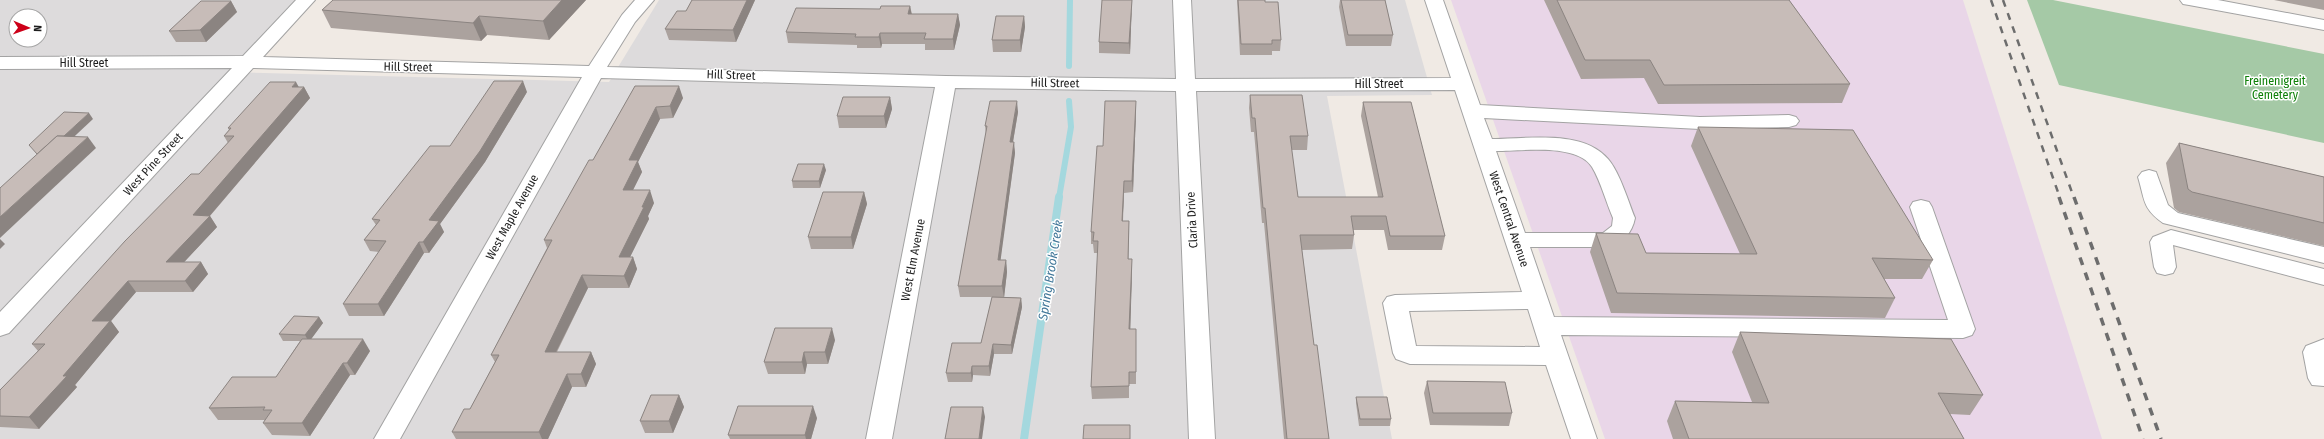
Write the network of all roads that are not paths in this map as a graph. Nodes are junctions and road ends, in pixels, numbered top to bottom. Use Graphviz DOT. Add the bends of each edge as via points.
graph roads {
  1 [pos="306,0"];
  2 [pos="645,0"];
  3 [pos="1182,0"];
  4 [pos="1434,0"];
  5 [pos="2189,0"];
  6 [pos="2324,25"];
  7 [pos="248,62"];
  8 [pos="0,63"];
  9 [pos="594,71"];
  10 [pos="946,82"];
  11 [pos="1463,84"];
  12 [pos="1185,85"];
  13 [pos="1472,111"];
  14 [pos="1789,121"];
  15 [pos="1484,145"];
  16 [pos="2149,177"];
  17 [pos="1921,207"];
  18 [pos="1516,240"];
  19 [pos="2324,255"];
  20 [pos="2165,267"];
  21 [pos="2324,277"];
  22 [pos="1537,300"];
  23 [pos="1546,326"];
  24 [pos="0,327"];
  25 [pos="2324,348"];
  26 [pos="1556,356"];
  27 [pos="2321,378"];
  28 [pos="387,439"];
  29 [pos="879,439"];
  30 [pos="1202,439"];
  31 [pos="1584,439"];
  1 -- 7 [label="street, West Pine Street"];
  2 -- 9 [label="street, West Maple Avenue" via="628,19"];
  3 -- 12 [label="street, Claria Drive"];
  4 -- 11 [label="street, West Central Avenue"];
  5 -- 6 [label="street"];
  7 -- 8 [label="street, Hill Street"];
  7 -- 9 [label="street, Hill Street"];
  7 -- 24 [label="street, West Pine Street"];
  9 -- 10 [label="street, Hill Street"];
  9 -- 28 [label="street, West Maple Avenue"];
  10 -- 12 [label="street, Hill Street"];
  10 -- 29 [label="street, West Elm Avenue"];
  11 -- 12 [label="street, Hill Street"];
  11 -- 13 [label="street, West Central Avenue"];
  12 -- 30 [label="street, Claria Drive"];
  13 -- 14 [label="street" via="1700,123"];
  13 -- 15 [label="street, West Central Avenue"];
  15 -- 18 [label="street, West Central Avenue"];
  15 -- 18 [label="street" via="1570,145 1588,150 1602,164 1624,218 1622,229 1608,240"];
  16 -- 19 [label="street" via="2158,209 2172,218"];
  17 -- 23 [label="street" via="1962,329"];
  18 -- 22 [label="street, West Central Avenue"];
  20 -- 21 [label="street" via="2161,242 2171,237"];
  22 -- 23 [label="street, West Central Avenue"];
  22 -- 26 [label="street" via="1395,303 1405,353 1410,355"];
  23 -- 26 [label="street, West Central Avenue"];
  25 -- 27 [label="street" via="2315,352"];
  26 -- 31 [label="street, West Central Avenue"];
}
